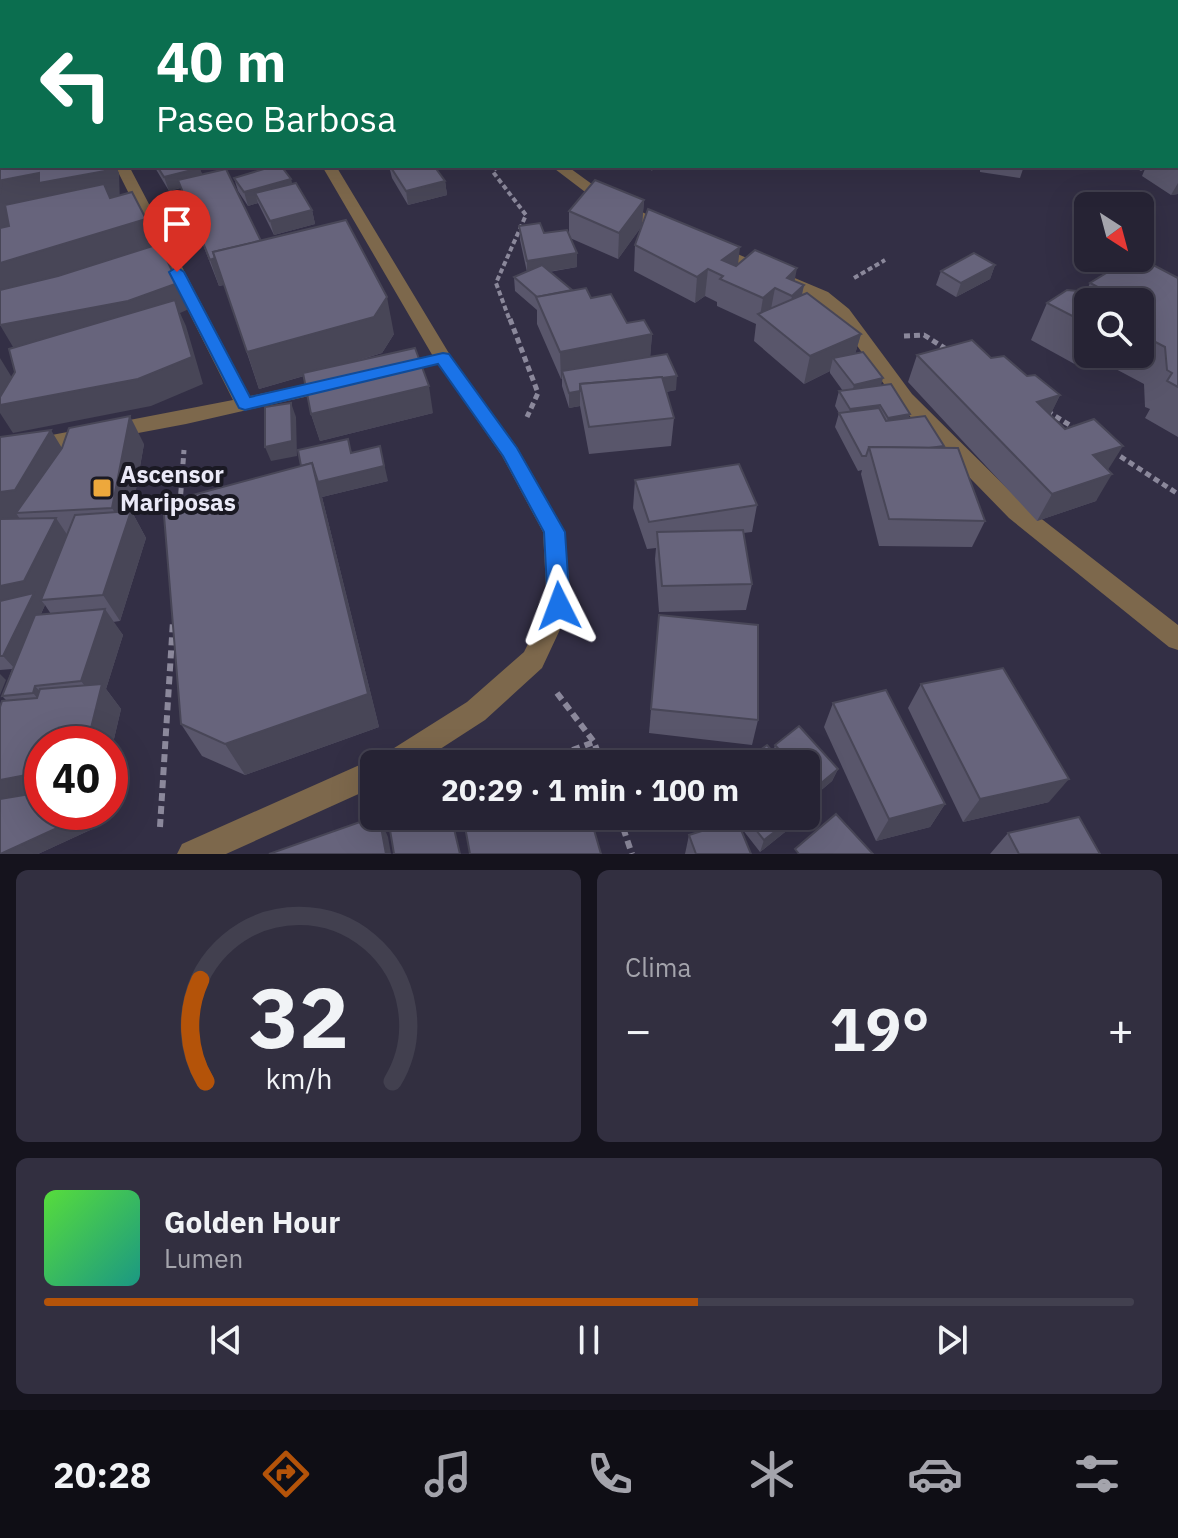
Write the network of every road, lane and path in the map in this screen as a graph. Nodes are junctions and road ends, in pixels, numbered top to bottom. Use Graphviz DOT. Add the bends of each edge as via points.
graph roads {
  1 [pos="123,168"];
  2 [pos="330,168"];
  3 [pos="496,168"];
  4 [pos="561,168"];
  5 [pos="862,338"];
  6 [pos="951,352"];
  7 [pos="443,358"];
  8 [pos="418,364"];
  9 [pos="348,380"];
  10 [pos="245,404"];
  11 [pos="1046,410"];
  12 [pos="186,417"];
  13 [pos="1084,434"];
  14 [pos="1108,449"];
  15 [pos="0,452"];
  16 [pos="510,452"];
  17 [pos="1178,494"];
  18 [pos="179,519"];
  19 [pos="173,615"];
  20 [pos="1178,639"];
  21 [pos="533,660"];
  22 [pos="594,742"];
  23 [pos="415,750"];
  24 [pos="573,750"];
  25 [pos="597,750"];
  26 [pos="360,779"];
  27 [pos="624,830"];
  28 [pos="159,838"];
  29 [pos="192,854"];
  30 [pos="632,854"];
  1 -- 10 [label="street"];
  2 -- 7 [label="street"];
  3 -- 16 [label="path" via="493,172 526,215 496,283 538,393"];
  4 -- 5 [label="street" via="602,198 822,296"];
  5 -- 6 [label="path" via="924,335"];
  5 -- 20 [label="street" via="905,399 1017,512"];
  7 -- 8 [label="street"];
  7 -- 16 [label="street"];
  9 -- 10 [label="street"];
  10 -- 12 [label="street"];
  11 -- 13 [label="path"];
  12 -- 15 [label="street"];
  12 -- 18 [label="path"];
  14 -- 17 [label="path"];
  16 -- 21 [label="street" via="554,532 559,606"];
  19 -- 28 [label="path"];
  21 -- 22 [label="path"];
  21 -- 23 [label="street" via="476,711"];
  22 -- 24 [label="path"];
  22 -- 25 [label="path"];
  26 -- 29 [label="street"];
  27 -- 30 [label="path"];
}
